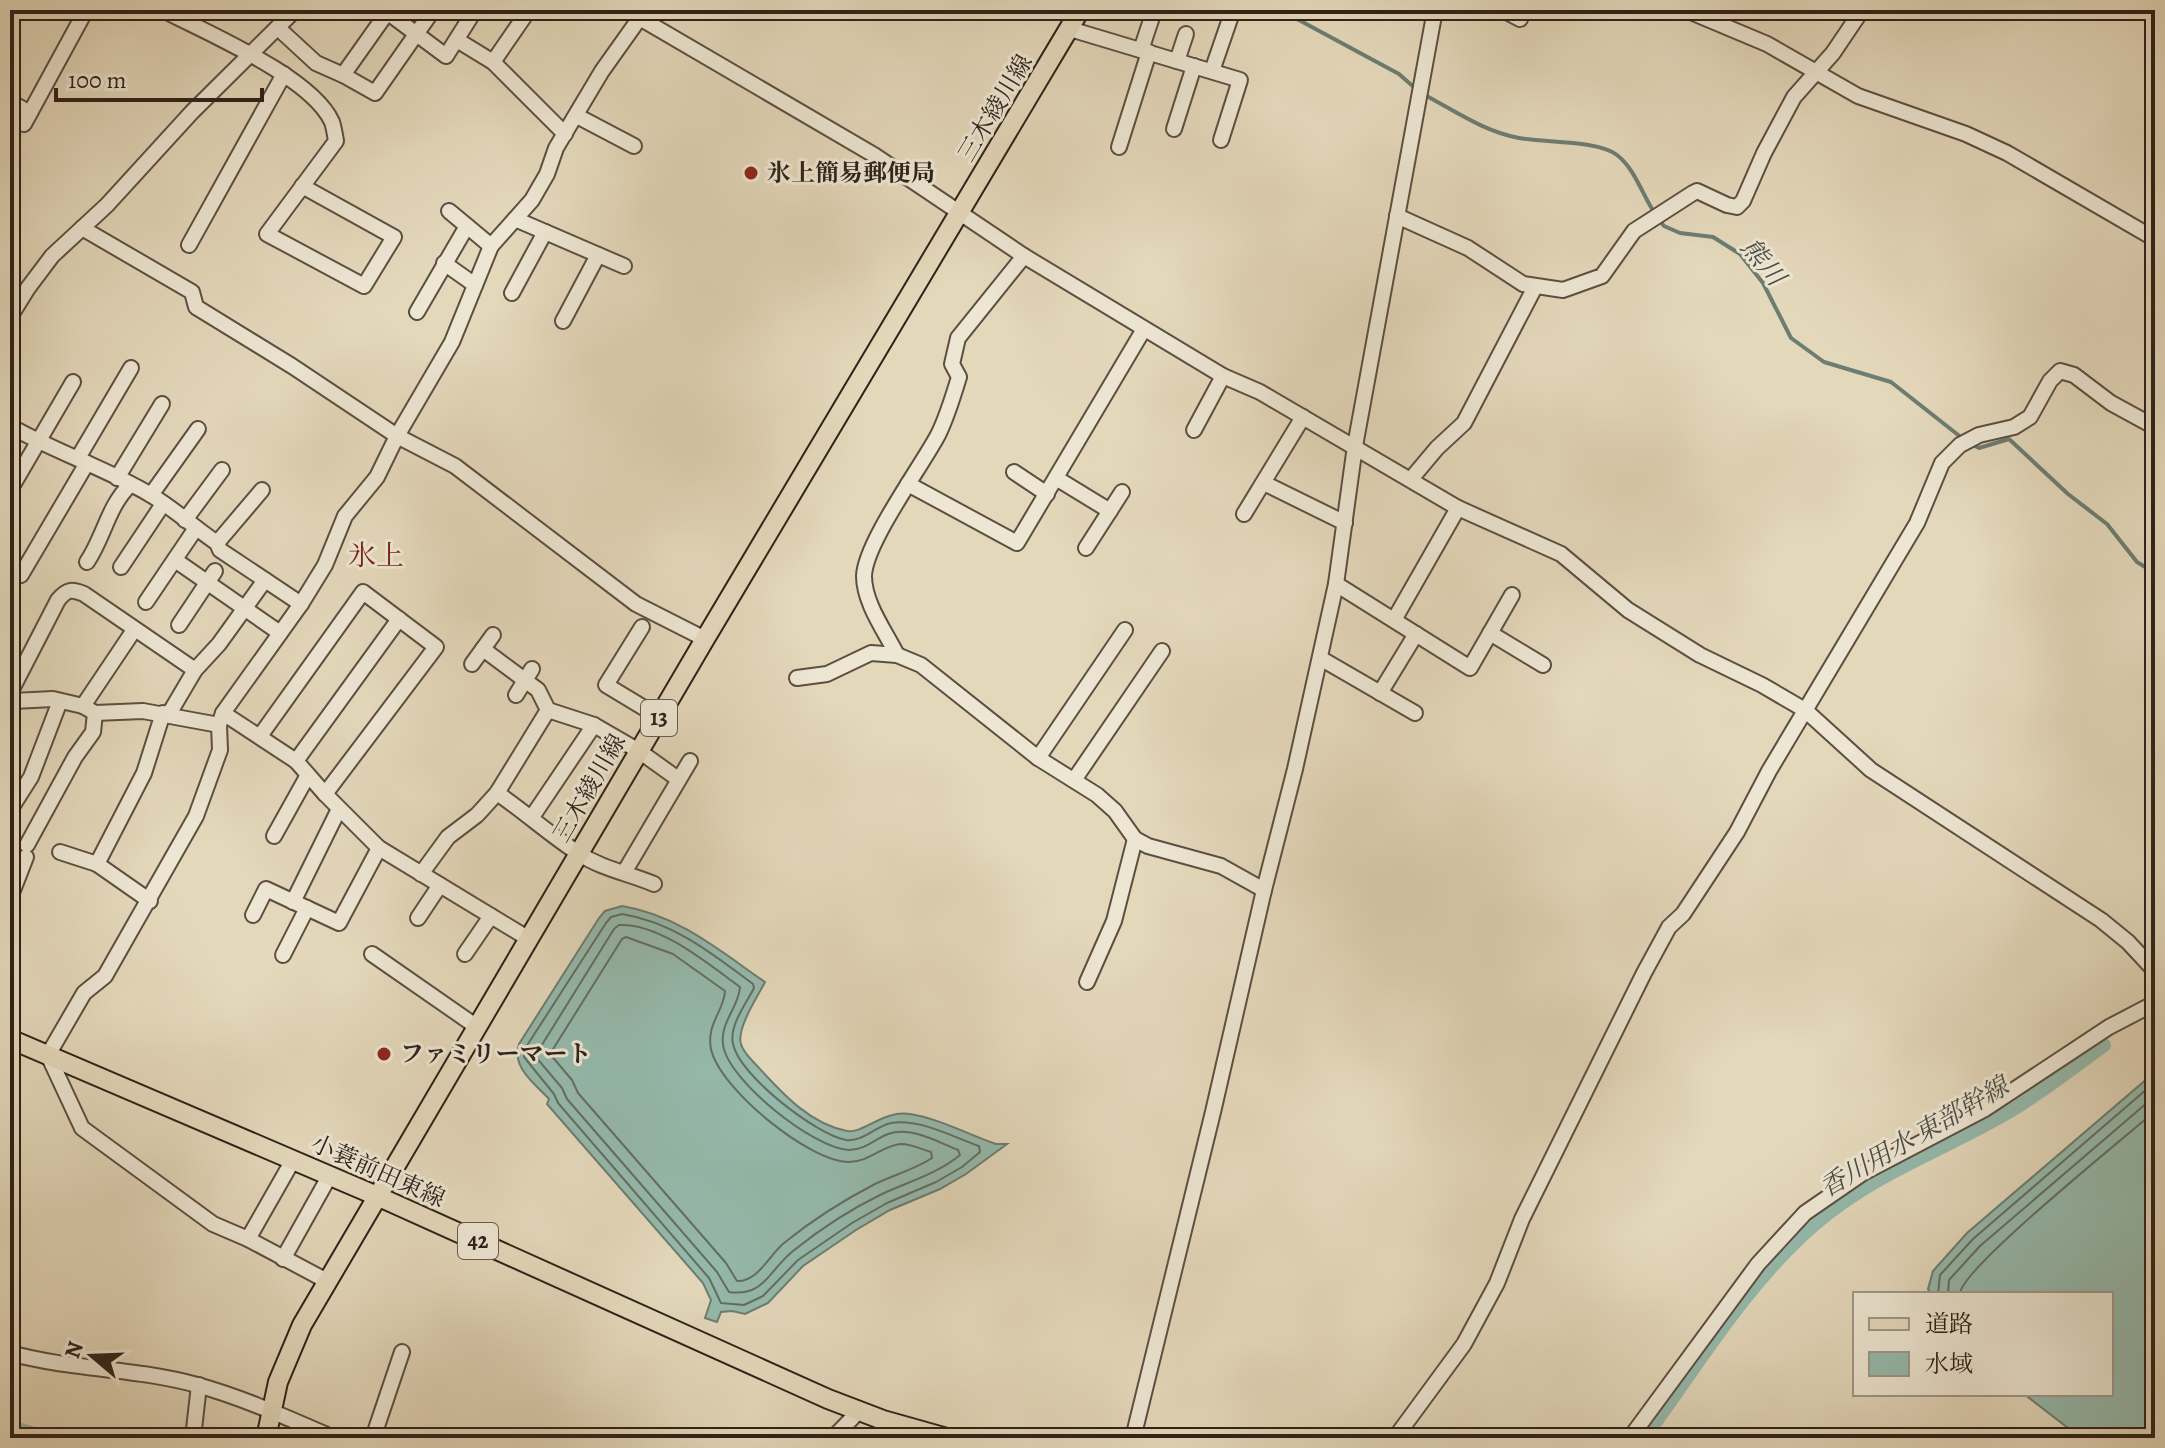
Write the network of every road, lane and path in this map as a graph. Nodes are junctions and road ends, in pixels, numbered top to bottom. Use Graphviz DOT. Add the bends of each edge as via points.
graph roads {
  1 [pos="86,10"];
  2 [pos="163,10"];
  3 [pos="295,10"];
  4 [pos="433,10"];
  5 [pos="475,10"];
  6 [pos="626,10"];
  7 [pos="1080,10"];
  8 [pos="1233,10"];
  9 [pos="1435,10"];
  10 [pos="1503,10"];
  11 [pos="1686,10"];
  12 [pos="1862,10"];
  13 [pos="388,11"];
  14 [pos="1153,14"];
  15 [pos="1710,14"];
  16 [pos="524,17"];
  17 [pos="639,19"];
  18 [pos="1520,19"];
  19 [pos="278,28"];
  20 [pos="1070,29"];
  21 [pos="416,34"];
  22 [pos="1186,34"];
  23 [pos="457,40"];
  24 [pos="1145,51"];
  25 [pos="248,55"];
  26 [pos="1177,61"];
  27 [pos="493,62"];
  28 [pos="1194,66"];
  29 [pos="1212,71"];
  30 [pos="1816,73"];
  31 [pos="284,74"];
  32 [pos="343,75"];
  33 [pos="10,102"];
  34 [pos="577,116"];
  35 [pos="1174,129"];
  36 [pos="565,134"];
  37 [pos="1221,140"];
  38 [pos="634,146"];
  39 [pos="1119,147"];
  40 [pos="302,186"];
  41 [pos="449,211"];
  42 [pos="959,213"];
  43 [pos="1397,216"];
  44 [pos="515,219"];
  45 [pos="467,226"];
  46 [pos="82,228"];
  47 [pos="545,232"];
  48 [pos="2155,239"];
  49 [pos="189,245"];
  50 [pos="491,246"];
  51 [pos="598,255"];
  52 [pos="1024,256"];
  53 [pos="444,263"];
  54 [pos="624,266"];
  55 [pos="475,285"];
  56 [pos="1535,287"];
  57 [pos="512,293"];
  58 [pos="417,312"];
  59 [pos="10,317"];
  60 [pos="563,321"];
  61 [pos="1144,329"];
  62 [pos="131,368"];
  63 [pos="1223,376"];
  64 [pos="73,382"];
  65 [pos="162,404"];
  66 [pos="1303,417"];
  67 [pos="10,426"];
  68 [pos="2155,427"];
  69 [pos="198,429"];
  70 [pos="1194,430"];
  71 [pos="397,436"];
  72 [pos="37,442"];
  73 [pos="1355,446"];
  74 [pos="83,461"];
  75 [pos="222,470"];
  76 [pos="1014,472"];
  77 [pos="1056,478"];
  78 [pos="1411,479"];
  79 [pos="124,482"];
  80 [pos="1264,483"];
  81 [pos="908,484"];
  82 [pos="10,490"];
  83 [pos="262,490"];
  84 [pos="1122,492"];
  85 [pos="1047,494"];
  86 [pos="157,500"];
  87 [pos="1458,508"];
  88 [pos="1110,511"];
  89 [pos="1244,514"];
  90 [pos="1345,523"];
  91 [pos="191,524"];
  92 [pos="217,543"];
  93 [pos="1086,548"];
  94 [pos="175,560"];
  95 [pos="87,562"];
  96 [pos="121,567"];
  97 [pos="21,575"];
  98 [pos="212,576"];
  99 [pos="265,580"];
  100 [pos="1336,584"];
  101 [pos="1512,595"];
  102 [pos="146,602"];
  103 [pos="301,604"];
  104 [pos="246,608"];
  105 [pos="399,619"];
  106 [pos="1394,620"];
  107 [pos="179,625"];
  108 [pos="642,627"];
  109 [pos="134,630"];
  110 [pos="1125,630"];
  111 [pos="280,633"];
  112 [pos="1490,633"];
  113 [pos="1416,634"];
  114 [pos="493,635"];
  115 [pos="705,639"];
  116 [pos="483,649"];
  117 [pos="1162,651"];
  118 [pos="897,655"];
  119 [pos="1320,658"];
  120 [pos="472,664"];
  121 [pos="1543,665"];
  122 [pos="195,670"];
  123 [pos="529,675"];
  124 [pos="797,678"];
  125 [pos="1380,693"];
  126 [pos="516,695"];
  127 [pos="11,699"];
  128 [pos="60,701"];
  129 [pos="89,710"];
  130 [pos="548,710"];
  131 [pos="1805,710"];
  132 [pos="166,713"];
  133 [pos="1415,713"];
  134 [pos="659,717"];
  135 [pos="221,719"];
  136 [pos="594,725"];
  137 [pos="260,736"];
  138 [pos="639,751"];
  139 [pos="1038,758"];
  140 [pos="296,761"];
  141 [pos="690,761"];
  142 [pos="308,775"];
  143 [pos="678,779"];
  144 [pos="1074,780"];
  145 [pos="497,793"];
  146 [pos="325,794"];
  147 [pos="339,809"];
  148 [pos="10,810"];
  149 [pos="532,817"];
  150 [pos="274,836"];
  151 [pos="1135,839"];
  152 [pos="379,848"];
  153 [pos="60,852"];
  154 [pos="579,854"];
  155 [pos="97,864"];
  156 [pos="625,871"];
  157 [pos="421,874"];
  158 [pos="14,879"];
  159 [pos="654,884"];
  160 [pos="440,885"];
  161 [pos="1264,890"];
  162 [pos="10,898"];
  163 [pos="150,901"];
  164 [pos="293,902"];
  165 [pos="307,908"];
  166 [pos="253,915"];
  167 [pos="491,916"];
  168 [pos="418,918"];
  169 [pos="529,939"];
  170 [pos="372,954"];
  171 [pos="465,954"];
  172 [pos="283,955"];
  173 [pos="2155,971"];
  174 [pos="1087,982"];
  175 [pos="2155,1003"];
  176 [pos="477,1027"];
  177 [pos="10,1039"];
  178 [pos="48,1055"];
  179 [pos="293,1160"];
  180 [pos="330,1175"];
  181 [pos="377,1196"];
  182 [pos="248,1239"];
  183 [pos="283,1259"];
  184 [pos="327,1281"];
  185 [pos="402,1352"];
  186 [pos="10,1353"];
  187 [pos="199,1385"];
  188 [pos="271,1411"];
  189 [pos="859,1411"];
  190 [pos="193,1438"];
  191 [pos="266,1438"];
  192 [pos="334,1438"];
  193 [pos="373,1438"];
  194 [pos="833,1438"];
  195 [pos="947,1438"];
  196 [pos="1133,1438"];
  197 [pos="1395,1438"];
  198 [pos="1630,1438"];
  1 -- 33 [label="street" via="27,118"];
  2 -- 25 [label="street"];
  3 -- 19 [label="street"];
  4 -- 21 [label="street"];
  5 -- 23 [label="street"];
  6 -- 17 [label="street"];
  7 -- 20 [label="main road, 三木綾川線 / 13"];
  8 -- 29 [label="street"];
  9 -- 43 [label="street"];
  10 -- 18 [label="street"];
  11 -- 15 [label="street"];
  12 -- 30 [label="street"];
  13 -- 21 [label="street"];
  13 -- 32 [label="street"];
  14 -- 24 [label="street"];
  15 -- 30 [label="street"];
  16 -- 27 [label="street"];
  17 -- 34 [label="street"];
  17 -- 42 [label="street" via="874,155"];
  19 -- 25 [label="street"];
  19 -- 32 [label="street" via="316,63"];
  20 -- 24 [label="street"];
  20 -- 42 [label="main road, 三木綾川線 / 13"];
  21 -- 23 [label="street" via="446,56"];
  21 -- 32 [label="street" via="375,93"];
  22 -- 26 [label="street"];
  23 -- 27 [label="street"];
  24 -- 26 [label="street"];
  24 -- 39 [label="street"];
  25 -- 31 [label="street"];
  25 -- 46 [label="street"];
  26 -- 28 [label="street"];
  27 -- 36 [label="street"];
  28 -- 29 [label="street"];
  28 -- 35 [label="street"];
  29 -- 37 [label="street" via="1240,80"];
  30 -- 48 [label="street" via="1858,96 2007,153"];
  30 -- 56 [label="street" via="1794,97 1737,207 1697,191 1634,231 1602,276 1563,290"];
  31 -- 40 [label="street" via="332,122 336,141"];
  31 -- 49 [label="street"];
  34 -- 36 [label="street"];
  34 -- 38 [label="street"];
  36 -- 44 [label="street" via="532,200"];
  40 -- 40 [label="street" via="394,237 364,286 267,234"];
  41 -- 45 [label="street"];
  42 -- 52 [label="street"];
  42 -- 115 [label="main road, 三木綾川線 / 13"];
  43 -- 56 [label="street" via="1468,248"];
  43 -- 73 [label="street"];
  44 -- 47 [label="street"];
  44 -- 50 [label="street"];
  45 -- 50 [label="street"];
  45 -- 53 [label="street"];
  46 -- 59 [label="street" via="52,256"];
  46 -- 71 [label="street" via="192,292 196,307"];
  47 -- 51 [label="street"];
  47 -- 57 [label="street"];
  50 -- 55 [label="street"];
  51 -- 54 [label="street"];
  51 -- 60 [label="street"];
  52 -- 61 [label="street"];
  52 -- 81 [label="street" via="958,338 952,364 959,377 952,403"];
  53 -- 55 [label="street"];
  53 -- 58 [label="street"];
  55 -- 71 [label="street" via="452,342"];
  56 -- 78 [label="street" via="1464,423"];
  61 -- 63 [label="street"];
  61 -- 77 [label="street"];
  62 -- 74 [label="street"];
  63 -- 66 [label="street"];
  63 -- 70 [label="street"];
  64 -- 72 [label="street"];
  65 -- 79 [label="street"];
  66 -- 73 [label="street"];
  66 -- 80 [label="street"];
  67 -- 72 [label="street"];
  68 -- 131 [label="street" via="2060,371 2030,417 1967,442 1942,463 1917,523"];
  69 -- 86 [label="street"];
  71 -- 103 [label="street" via="377,477 345,516 325,565"];
  71 -- 115 [label="street" via="477,481 636,604"];
  72 -- 74 [label="street"];
  72 -- 82 [label="street"];
  73 -- 78 [label="street"];
  73 -- 90 [label="street"];
  74 -- 79 [label="street"];
  74 -- 97 [label="street"];
  75 -- 91 [label="street"];
  76 -- 85 [label="street"];
  77 -- 85 [label="street"];
  77 -- 88 [label="street"];
  78 -- 87 [label="street"];
  79 -- 86 [label="street"];
  79 -- 95 [label="street"];
  80 -- 89 [label="street"];
  80 -- 90 [label="street"];
  81 -- 85 [label="street" via="1017,543"];
  81 -- 118 [label="street" via="871,550 864,575 868,598"];
  83 -- 92 [label="street"];
  84 -- 88 [label="street"];
  86 -- 91 [label="street"];
  86 -- 96 [label="street"];
  87 -- 106 [label="street"];
  87 -- 131 [label="street" via="1561,554 1628,610"];
  88 -- 93 [label="street"];
  90 -- 100 [label="street"];
  91 -- 92 [label="street"];
  91 -- 94 [label="street"];
  92 -- 99 [label="street"];
  94 -- 98 [label="street"];
  94 -- 102 [label="street"];
  98 -- 104 [label="street"];
  98 -- 107 [label="street"];
  99 -- 103 [label="street"];
  99 -- 104 [label="street"];
  100 -- 106 [label="street"];
  100 -- 119 [label="street"];
  101 -- 112 [label="street"];
  103 -- 111 [label="street"];
  104 -- 111 [label="street"];
  104 -- 122 [label="street"];
  105 -- 137 [label="street" via="363,592"];
  105 -- 140 [label="street"];
  105 -- 146 [label="street" via="436,647"];
  106 -- 113 [label="street"];
  108 -- 134 [label="street" via="606,685"];
  109 -- 122 [label="street"];
  109 -- 127 [label="street" via="84,594 65,591"];
  109 -- 129 [label="street"];
  110 -- 139 [label="street"];
  111 -- 135 [label="street"];
  112 -- 113 [label="street" via="1470,668"];
  112 -- 121 [label="street"];
  113 -- 125 [label="street"];
  114 -- 116 [label="street"];
  115 -- 134 [label="main road, 三木綾川線 / 13"];
  116 -- 120 [label="street"];
  116 -- 123 [label="street"];
  117 -- 144 [label="street"];
  118 -- 124 [label="street" via="871,653 827,674"];
  118 -- 139 [label="street" via="921,665"];
  119 -- 125 [label="street"];
  119 -- 161 [label="street"];
  122 -- 132 [label="street"];
  123 -- 126 [label="street"];
  123 -- 130 [label="street"];
  125 -- 133 [label="street"];
  127 -- 128 [label="street"];
  128 -- 129 [label="street"];
  128 -- 148 [label="street" via="31,777"];
  129 -- 132 [label="street"];
  129 -- 158 [label="street" via="93,732 75,757"];
  130 -- 136 [label="street"];
  130 -- 145 [label="street"];
  131 -- 173 [label="street" via="1871,770 2101,920"];
  131 -- 197 [label="street" via="1737,832 1669,927 1644,973 1464,1344"];
  132 -- 135 [label="street"];
  132 -- 155 [label="street" via="144,773"];
  134 -- 138 [label="main road, 三木綾川線 / 13"];
  135 -- 137 [label="street"];
  135 -- 163 [label="street" via="220,750 196,816"];
  136 -- 138 [label="street"];
  136 -- 149 [label="street"];
  137 -- 140 [label="street"];
  138 -- 143 [label="street"];
  138 -- 154 [label="main road, 三木綾川線 / 13"];
  139 -- 144 [label="street"];
  140 -- 142 [label="street"];
  141 -- 143 [label="street"];
  142 -- 146 [label="street"];
  142 -- 150 [label="street"];
  143 -- 156 [label="street"];
  144 -- 151 [label="street" via="1115,811"];
  145 -- 149 [label="street"];
  145 -- 157 [label="street" via="448,837"];
  146 -- 147 [label="street"];
  147 -- 152 [label="street"];
  147 -- 164 [label="street"];
  149 -- 154 [label="street"];
  151 -- 161 [label="street" via="1221,866"];
  151 -- 174 [label="street" via="1114,921"];
  152 -- 157 [label="street"];
  152 -- 165 [label="street" via="339,923"];
  153 -- 155 [label="street"];
  154 -- 156 [label="street"];
  154 -- 169 [label="main road, 三木綾川線 / 13"];
  155 -- 163 [label="street"];
  156 -- 159 [label="street"];
  157 -- 160 [label="street"];
  158 -- 162 [label="street"];
  160 -- 167 [label="street"];
  160 -- 168 [label="street"];
  161 -- 196 [label="street"];
  163 -- 178 [label="street" via="105,976 84,993"];
  164 -- 165 [label="street"];
  164 -- 166 [label="street" via="266,889"];
  165 -- 172 [label="street"];
  167 -- 169 [label="street"];
  167 -- 171 [label="street"];
  169 -- 176 [label="main road, 三木綾川線 / 13"];
  170 -- 176 [label="street"];
  175 -- 198 [label="street" via="1985,1109 1863,1173 1805,1213 1758,1264"];
  176 -- 181 [label="main road, 三木綾川線 / 13"];
  177 -- 178 [label="main road, 小蓑前田東線 / 42"];
  178 -- 179 [label="main road, 小蓑前田東線 / 42"];
  178 -- 182 [label="street" via="82,1128 213,1224"];
  179 -- 180 [label="main road, 小蓑前田東線 / 42"];
  179 -- 182 [label="street"];
  180 -- 181 [label="main road, 小蓑前田東線 / 42"];
  180 -- 183 [label="street"];
  181 -- 184 [label="main road, 三木綾川線 / 13"];
  181 -- 189 [label="main road, 小蓑前田東線 / 42"];
  182 -- 183 [label="street"];
  183 -- 184 [label="street"];
  184 -- 188 [label="main road, 三木綾川線 / 13" via="287,1357"];
  185 -- 193 [label="street"];
  186 -- 187 [label="street"];
  187 -- 188 [label="street"];
  187 -- 190 [label="street"];
  188 -- 191 [label="main road, 三木綾川線 / 13"];
  188 -- 192 [label="street"];
  189 -- 194 [label="street"];
  189 -- 195 [label="main road, 小蓑前田東線 / 42"];
}
